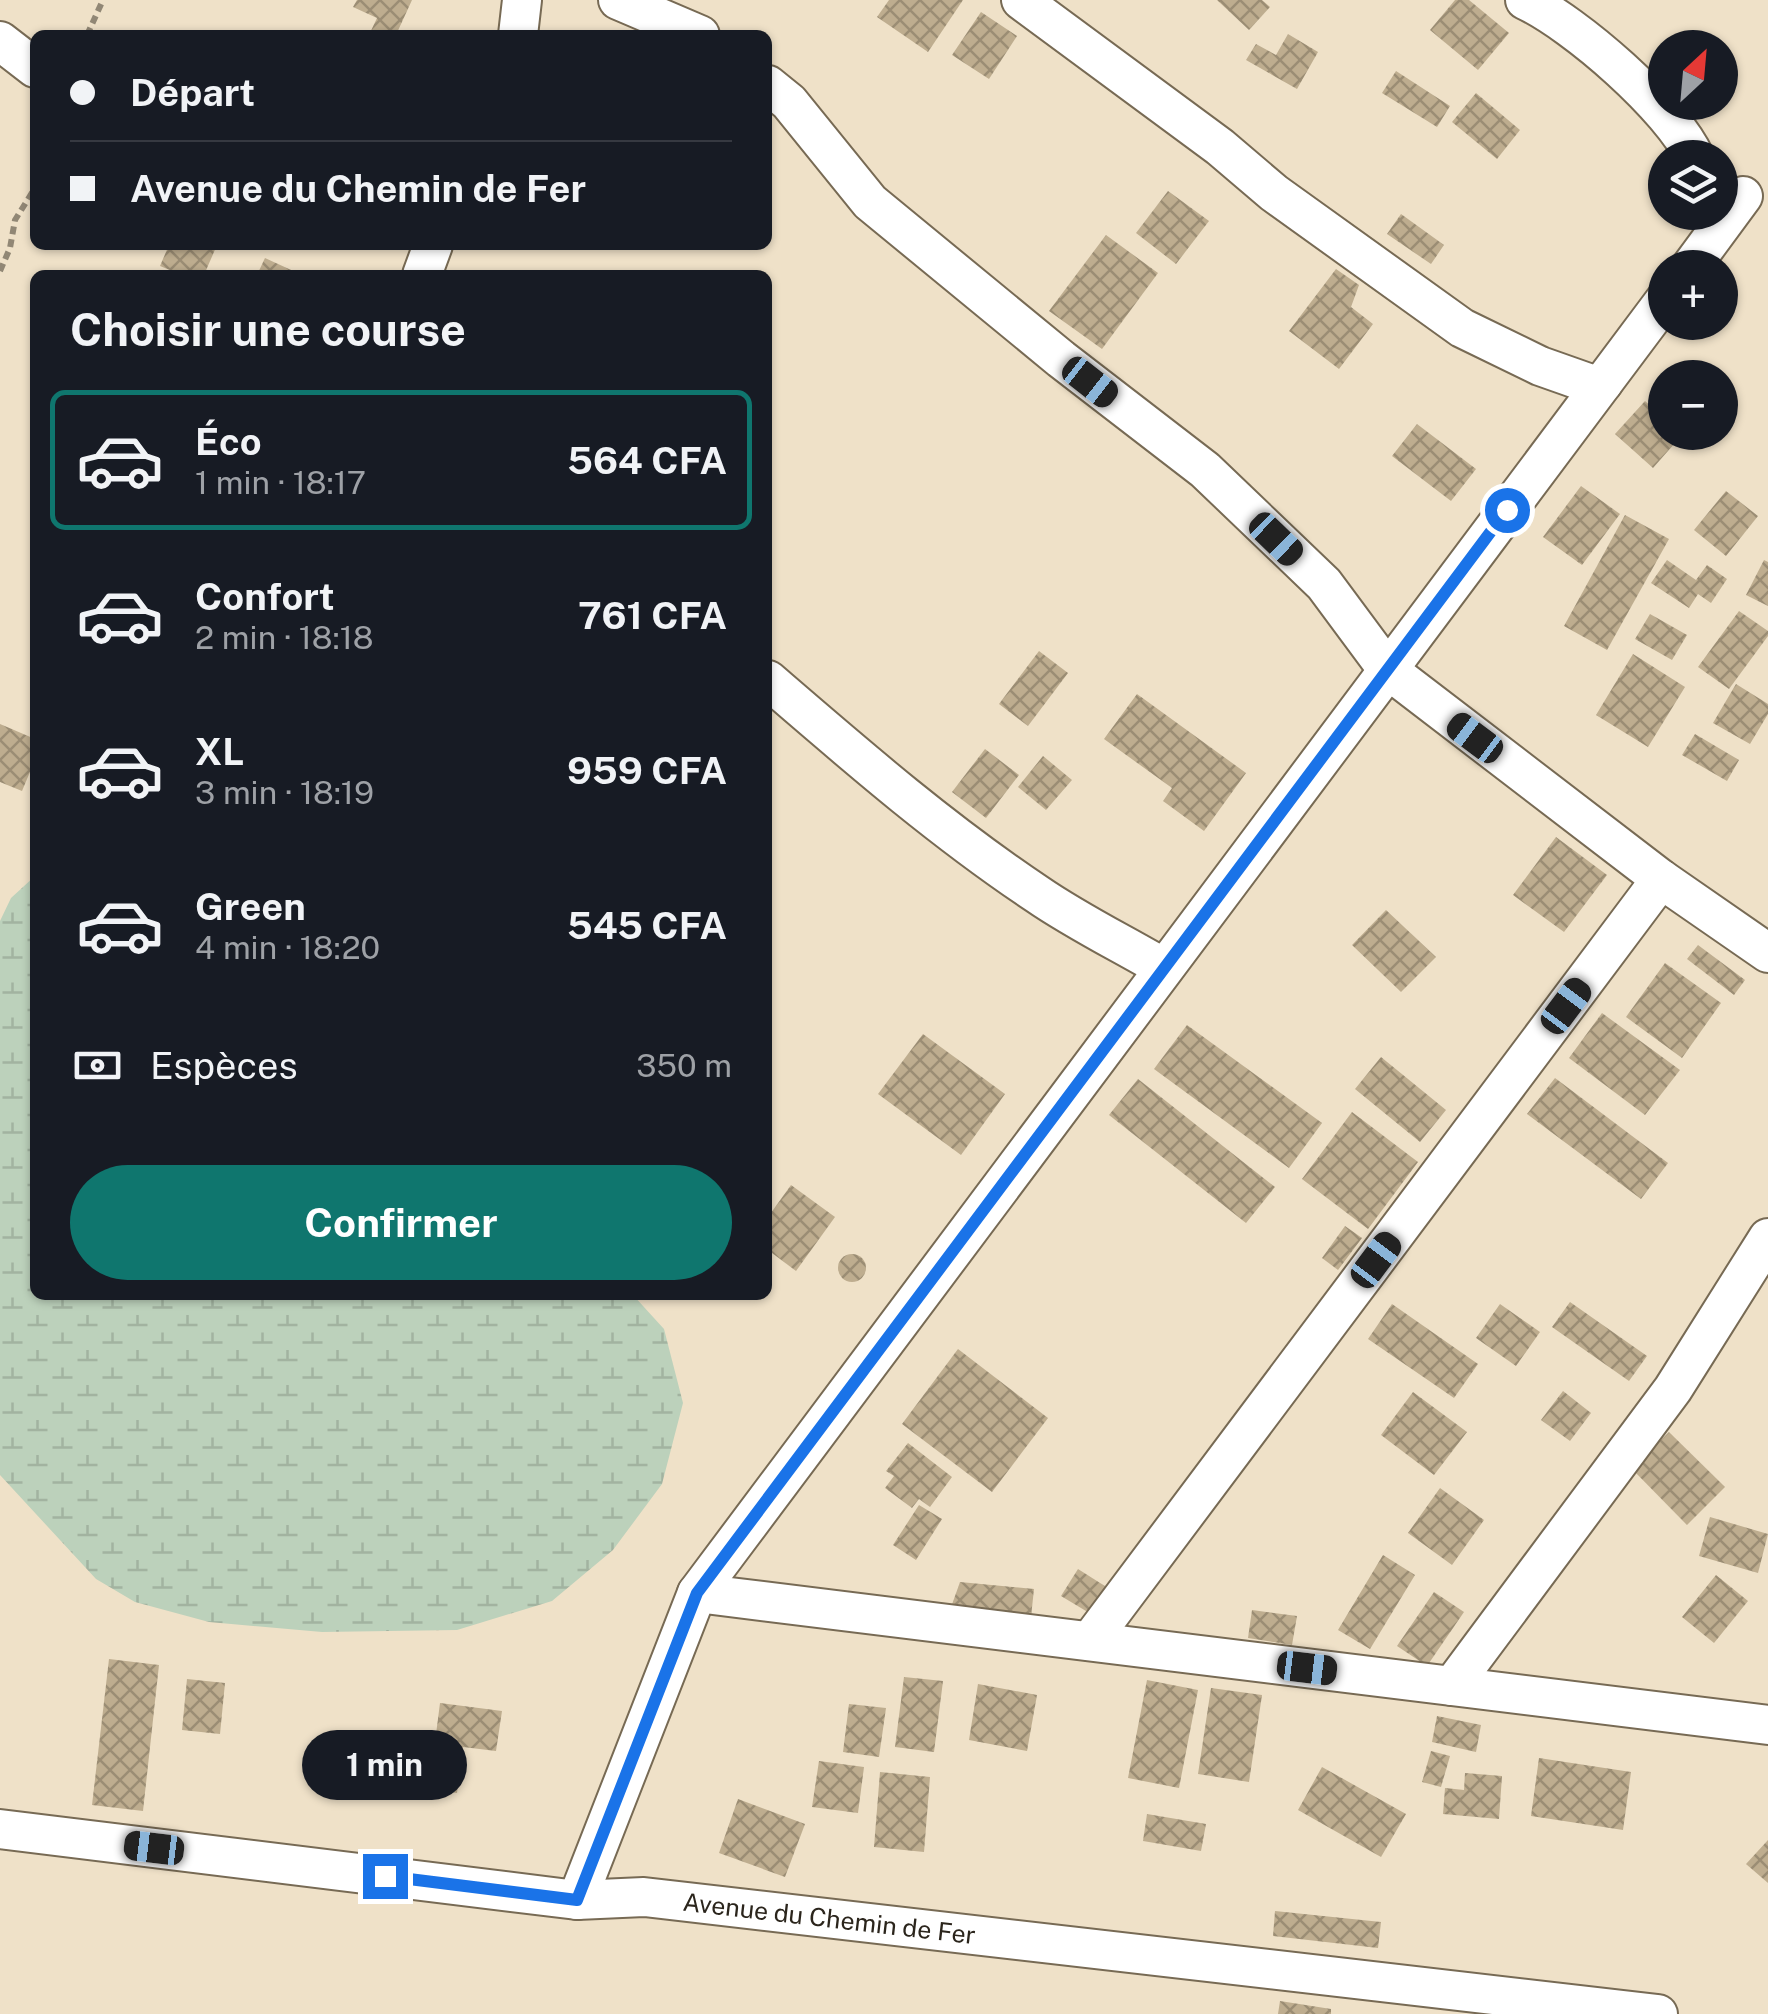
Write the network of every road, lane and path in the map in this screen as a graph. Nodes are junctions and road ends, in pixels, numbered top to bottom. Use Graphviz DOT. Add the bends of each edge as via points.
graph roads {
  1 [pos="103,0"];
  2 [pos="522,0"];
  3 [pos="618,0"];
  4 [pos="1022,0"];
  5 [pos="1525,0"];
  6 [pos="90,30"];
  7 [pos="519,30"];
  8 [pos="688,30"];
  9 [pos="0,41"];
  10 [pos="30,64"];
  11 [pos="772,88"];
  12 [pos="1682,140"];
  13 [pos="30,196"];
  14 [pos="1744,196"];
  15 [pos="1704,250"];
  16 [pos="0,271"];
  17 [pos="1648,323"];
  18 [pos="1603,383"];
  19 [pos="1387,669"];
  20 [pos="772,683"];
  21 [pos="1661,879"];
  22 [pos="1768,953"];
  23 [pos="1162,968"];
  24 [pos="1768,1238"];
  25 [pos="697,1593"];
  26 [pos="1090,1642"];
  27 [pos="1452,1686"];
  28 [pos="1768,1725"];
  29 [pos="0,1829"];
  30 [pos="577,1900"];
  31 [pos="1658,2014"];
  1 -- 6 [label="path"];
  2 -- 7 [label="street"];
  3 -- 8 [label="street"];
  4 -- 18 [label="street" via="1462,328 1540,366"];
  5 -- 12 [label="street" via="1657,104"];
  9 -- 10 [label="street"];
  11 -- 19 [label="street" via="870,202 1205,470 1324,584"];
  13 -- 16 [label="path" via="15,220"];
  14 -- 15 [label="street"];
  17 -- 18 [label="street"];
  18 -- 19 [label="street"];
  19 -- 21 [label="street"];
  19 -- 23 [label="street"];
  20 -- 23 [label="street" via="950,832 1040,897"];
  21 -- 22 [label="street"];
  21 -- 26 [label="street"];
  23 -- 25 [label="street"];
  24 -- 27 [label="street" via="1673,1389"];
  25 -- 26 [label="street"];
  25 -- 30 [label="street"];
  26 -- 27 [label="street"];
  27 -- 28 [label="street"];
  29 -- 30 [label="street, Avenue du Chemin de Fer"];
  30 -- 31 [label="street, Avenue du Chemin de Fer" via="644,1897"];
}
